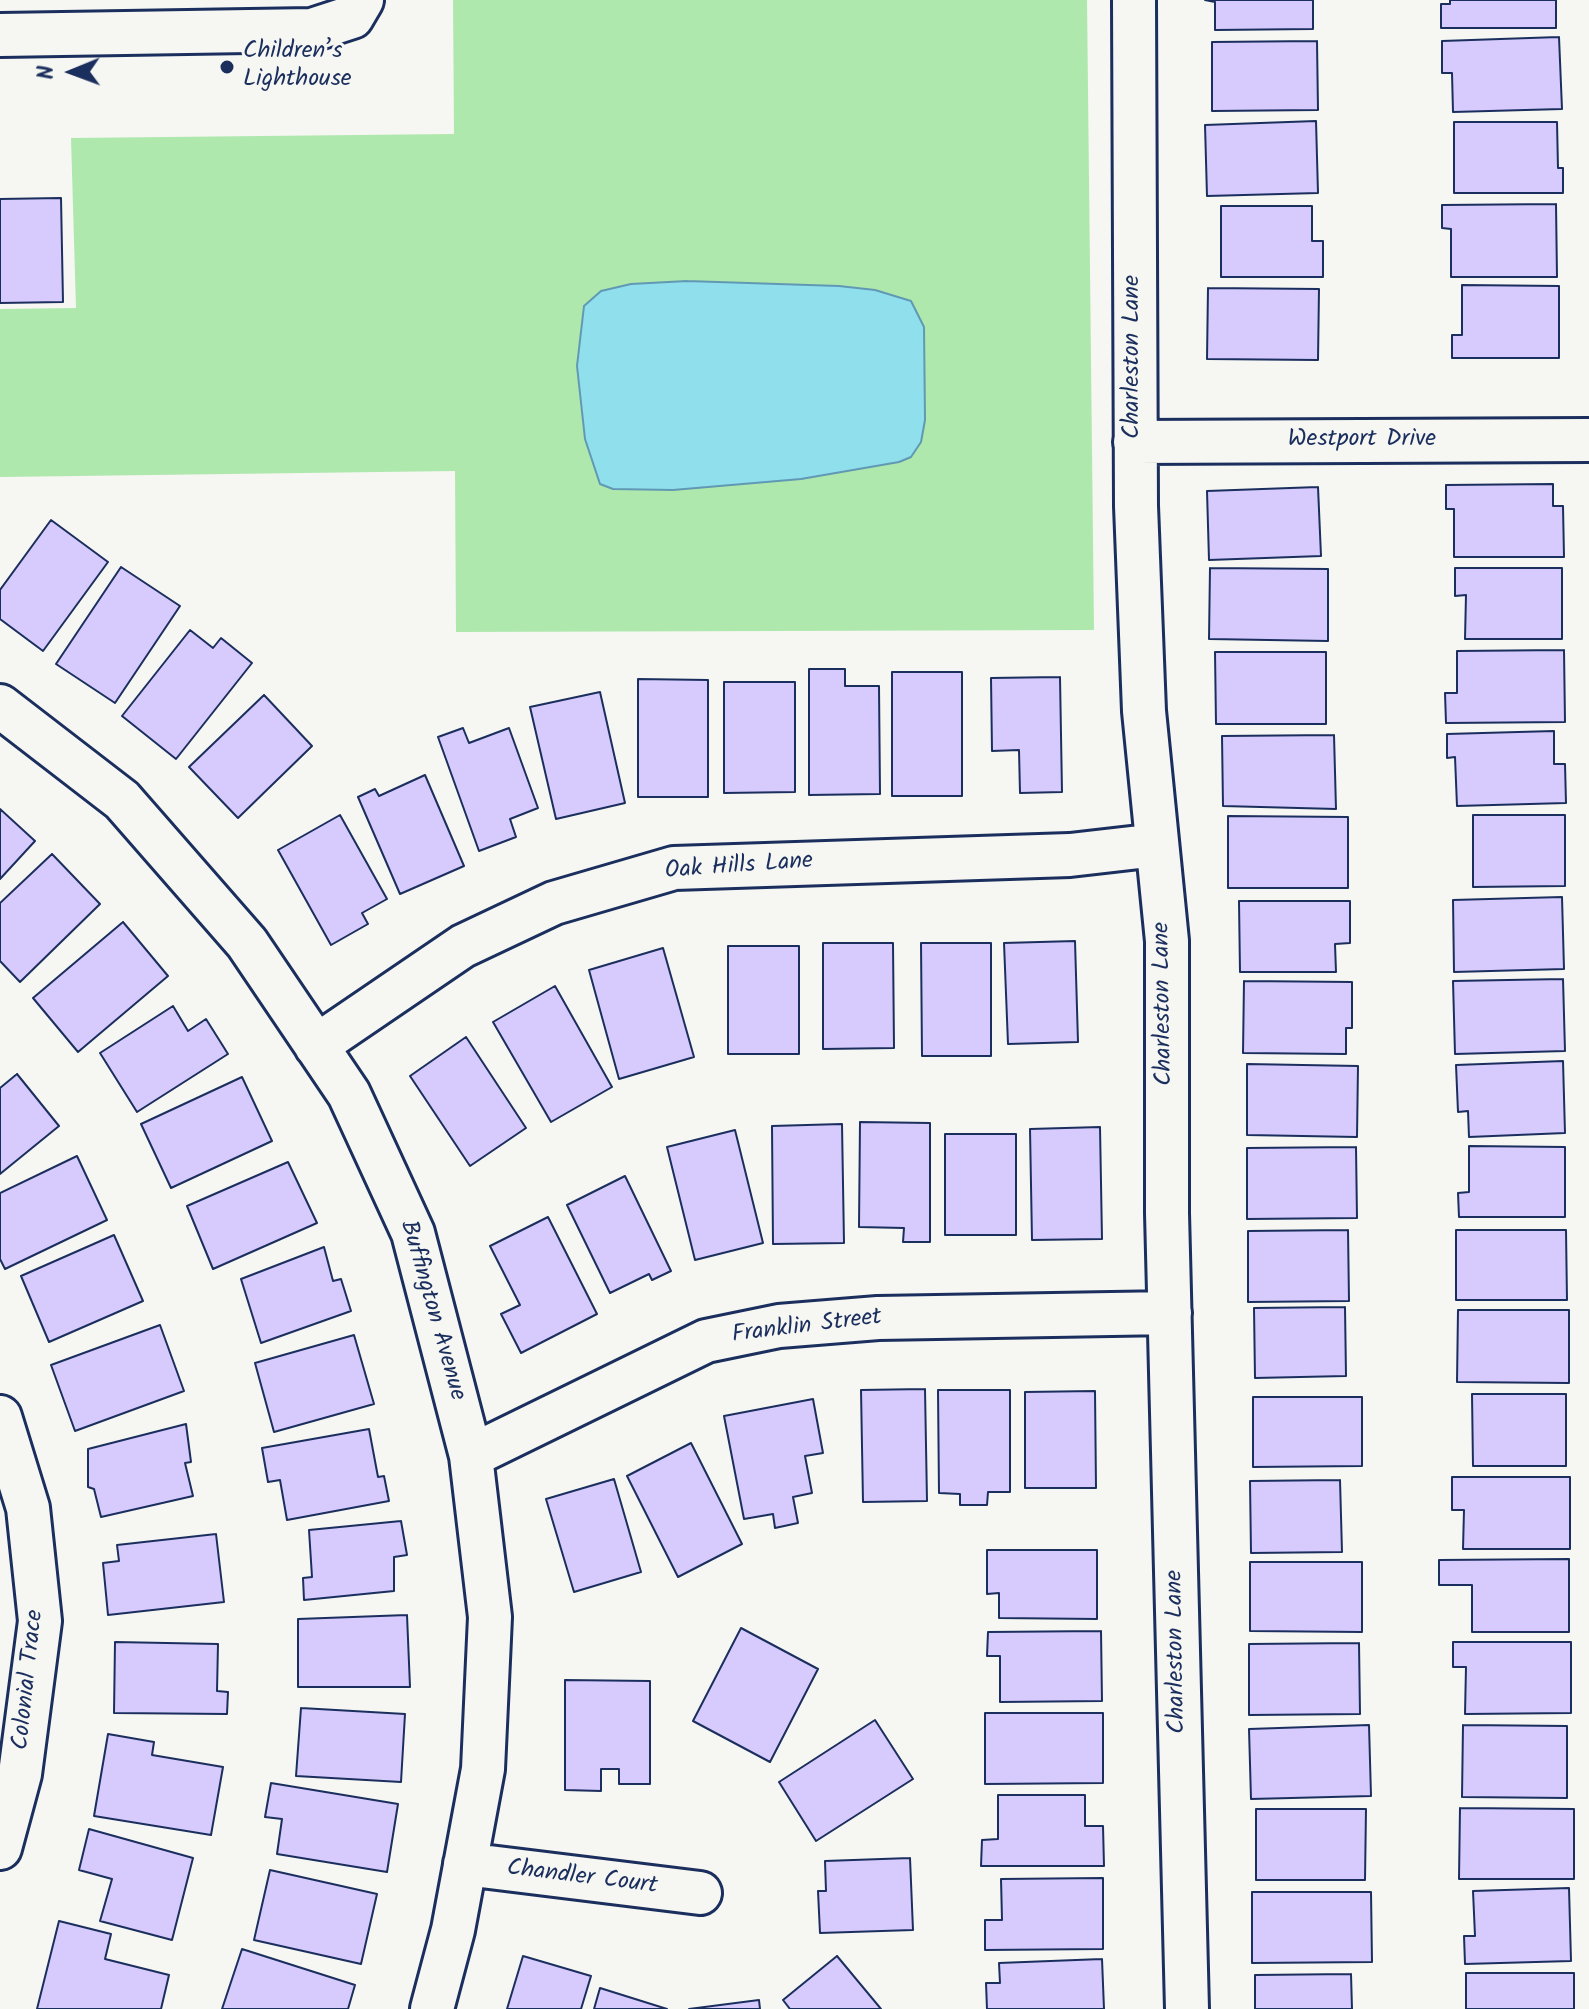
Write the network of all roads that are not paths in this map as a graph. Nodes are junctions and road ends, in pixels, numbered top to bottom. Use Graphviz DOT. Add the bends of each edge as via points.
graph roads {
  1 [pos="362,0"];
  2 [pos="1134,0"];
  3 [pos="0,35"];
  4 [pos="1589,440"];
  5 [pos="1135,442"];
  6 [pos="0,706"];
  7 [pos="1157,845"];
  8 [pos="316,1046"];
  9 [pos="1170,1313"];
  10 [pos="0,1417"];
  11 [pos="471,1456"];
  12 [pos="0,1848"];
  13 [pos="465,1864"];
  14 [pos="700,1893"];
  15 [pos="432,2009"];
  16 [pos="1187,2009"];
  1 -- 3 [label="street" via="352,17 312,30"];
  2 -- 5 [label="street, Charleston Lane"];
  4 -- 5 [label="street, Westport Drive"];
  5 -- 7 [label="street, Charleston Lane" via="1144,711"];
  6 -- 8 [label="street, Buffington Avenue" via="122,800 247,943"];
  7 -- 8 [label="street, Oak Hills Lane" via="1070,855 674,868 554,903 463,946"];
  7 -- 9 [label="street, Charleston Lane" via="1167,941"];
  8 -- 11 [label="street, Buffington Avenue" via="349,1094 413,1233"];
  9 -- 11 [label="street, Franklin Street" via="878,1318 779,1326 706,1341"];
  9 -- 16 [label="street, Charleston Lane"];
  10 -- 12 [label="street, Colonial Trace" via="28,1508 40,1621 20,1774"];
  11 -- 13 [label="street, Buffington Avenue" via="490,1617 483,1769"];
  13 -- 14 [label="street, Chandler Court"];
  13 -- 15 [label="street, Buffington Avenue"];
}
